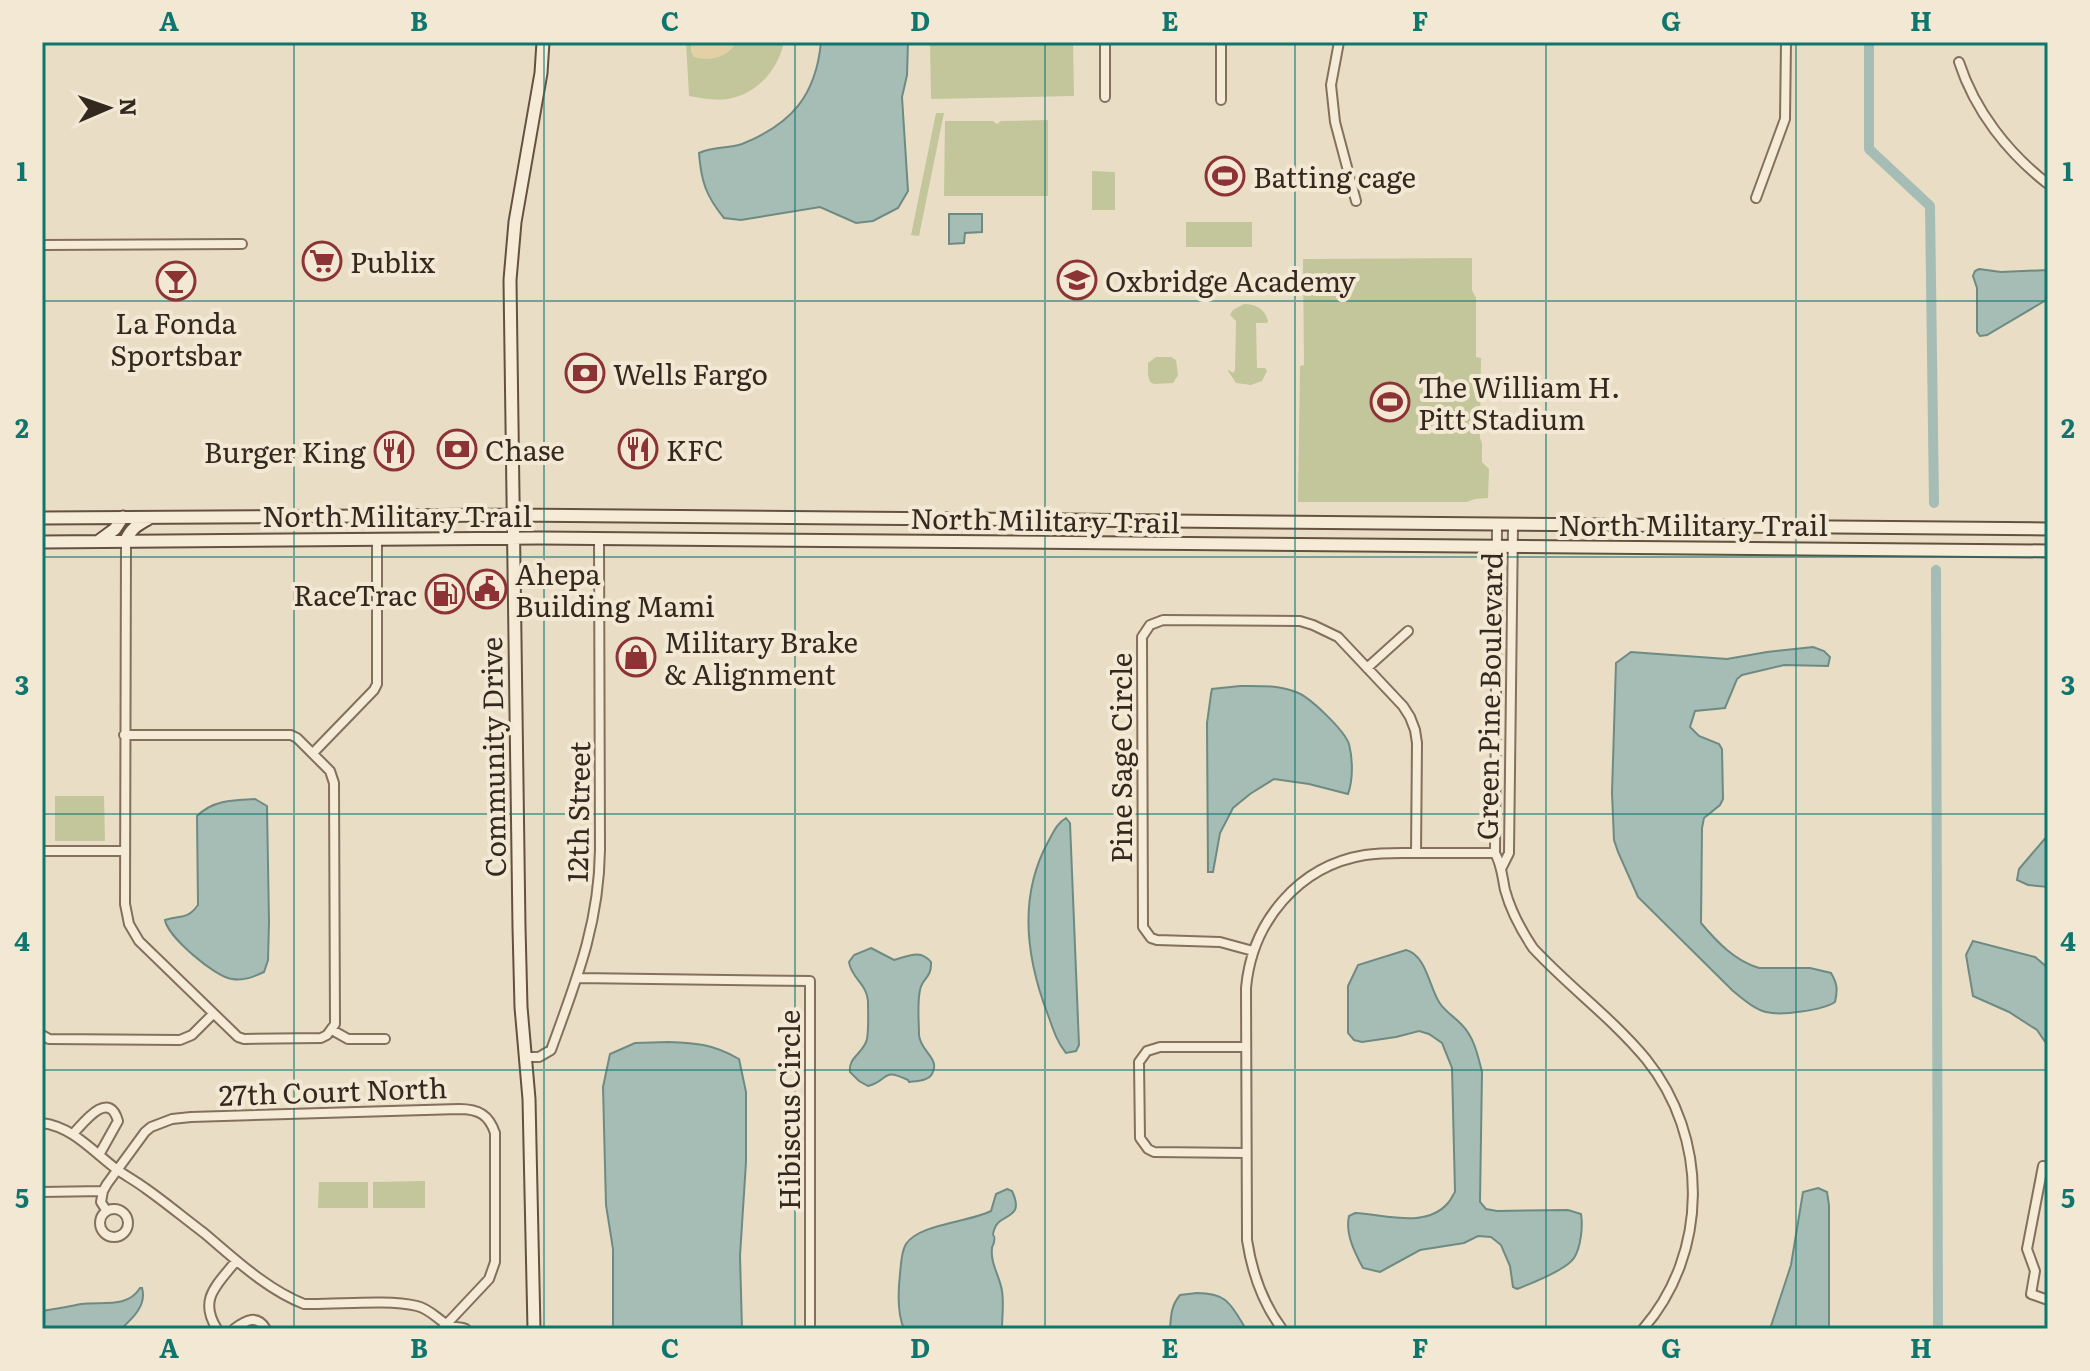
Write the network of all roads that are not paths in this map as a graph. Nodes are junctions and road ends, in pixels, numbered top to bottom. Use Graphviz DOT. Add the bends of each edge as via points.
graph roads {
  1 [pos="543,42"];
  2 [pos="1105,42"];
  3 [pos="1221,42"];
  4 [pos="1339,42"];
  5 [pos="1786,42"];
  6 [pos="1959,62"];
  7 [pos="1105,97"];
  8 [pos="1221,100"];
  9 [pos="2048,184"];
  10 [pos="1756,198"];
  11 [pos="1356,201"];
  12 [pos="242,244"];
  13 [pos="42,245"];
  14 [pos="514,515"];
  15 [pos="123,517"];
  16 [pos="152,517"];
  17 [pos="42,518"];
  18 [pos="1006,519"];
  19 [pos="1497,525"];
  20 [pos="1513,525"];
  21 [pos="2048,529"];
  22 [pos="513,538"];
  23 [pos="377,539"];
  24 [pos="599,539"];
  25 [pos="100,540"];
  26 [pos="126,540"];
  27 [pos="42,542"];
  28 [pos="1007,542"];
  29 [pos="1498,547"];
  30 [pos="1512,547"];
  31 [pos="2048,551"];
  32 [pos="1408,631"];
  33 [pos="1367,668"];
  34 [pos="124,735"];
  35 [pos="313,753"];
  36 [pos="42,851"];
  37 [pos="124,851"];
  38 [pos="1416,853"];
  39 [pos="1495,853"];
  40 [pos="1502,867"];
  41 [pos="1253,951"];
  42 [pos="577,978"];
  43 [pos="213,1014"];
  44 [pos="332,1030"];
  45 [pos="42,1037"];
  46 [pos="385,1039"];
  47 [pos="1246,1047"];
  48 [pos="526,1057"];
  49 [pos="42,1123"];
  50 [pos="73,1134"];
  51 [pos="1246,1153"];
  52 [pos="99,1155"];
  53 [pos="2043,1166"];
  54 [pos="118,1171"];
  55 [pos="105,1188"];
  56 [pos="42,1192"];
  57 [pos="106,1210"];
  58 [pos="236,1261"];
  59 [pos="2048,1300"];
  60 [pos="448,1327"];
  61 [pos="217,1329"];
  62 [pos="234,1329"];
  63 [pos="266,1329"];
  64 [pos="466,1329"];
  65 [pos="534,1329"];
  66 [pos="810,1329"];
  67 [pos="1282,1329"];
  68 [pos="1643,1329"];
  1 -- 14 [label="main road, Community Drive" via="510,280"];
  2 -- 7 [label="street"];
  3 -- 8 [label="street"];
  4 -- 11 [label="street" via="1331,85"];
  5 -- 10 [label="street" via="1785,119"];
  6 -- 9 [label="street" via="1997,134"];
  12 -- 13 [label="street"];
  14 -- 16 [label="main road, North Military Trail"];
  14 -- 18 [label="main road, North Military Trail"];
  14 -- 22 [label="main road, Community Drive"];
  15 -- 16 [label="main road, North Military Trail"];
  15 -- 17 [label="main road, North Military Trail"];
  15 -- 25 [label="main road"];
  16 -- 26 [label="main road" via="129,531"];
  18 -- 19 [label="main road, North Military Trail"];
  18 -- 28 [label="main road"];
  19 -- 20 [label="main road, North Military Trail"];
  19 -- 29 [label="street, Green Pine Boulevard"];
  20 -- 21 [label="main road, North Military Trail"];
  20 -- 30 [label="street, Green Pine Boulevard"];
  22 -- 23 [label="main road, North Military Trail"];
  22 -- 24 [label="main road, North Military Trail"];
  22 -- 48 [label="main road, Community Drive"];
  23 -- 26 [label="main road, North Military Trail"];
  23 -- 35 [label="street" via="377,684"];
  24 -- 28 [label="main road, North Military Trail"];
  24 -- 42 [label="street, 12th Street" via="600,871 593,925"];
  25 -- 26 [label="main road, North Military Trail"];
  25 -- 27 [label="main road, North Military Trail"];
  26 -- 34 [label="street"];
  28 -- 29 [label="main road, North Military Trail"];
  29 -- 30 [label="main road, North Military Trail"];
  29 -- 39 [label="street, Green Pine Boulevard"];
  30 -- 31 [label="main road, North Military Trail"];
  30 -- 40 [label="street, Green Pine Boulevard" via="1509,853"];
  32 -- 33 [label="street"];
  33 -- 38 [label="street, Pine Sage Circle" via="1407,711 1415,730"];
  33 -- 41 [label="street, Pine Sage Circle" via="1338,637 1300,621 1163,620 1150,625 1142,637 1143,927 1157,940 1220,942"];
  34 -- 35 [label="street" via="285,734"];
  34 -- 37 [label="street"];
  35 -- 44 [label="street" via="334,783"];
  36 -- 37 [label="street"];
  37 -- 43 [label="street" via="131,930"];
  38 -- 39 [label="street, Green Pine Boulevard"];
  38 -- 41 [label="street, Green Pine Boulevard" via="1363,855 1314,873 1279,903"];
  39 -- 40 [label="street, Green Pine Boulevard"];
  40 -- 68 [label="street, Green Pine Boulevard" via="1510,907 1522,931 1547,963 1647,1061 1669,1095 1686,1138 1693,1178 1686,1249 1669,1293"];
  41 -- 47 [label="street, Green Pine Boulevard" via="1246,988"];
  42 -- 48 [label="street, 12th Street" via="551,1050"];
  42 -- 66 [label="street, Hibiscus Circle" via="810,981"];
  43 -- 44 [label="street" via="244,1039 315,1039"];
  43 -- 45 [label="street" via="180,1040"];
  44 -- 46 [label="street" via="348,1039"];
  47 -- 51 [label="street, Green Pine Boulevard"];
  47 -- 51 [label="street" via="1160,1047 1147,1051 1139,1062 1143,1144 1154,1152"];
  48 -- 65 [label="main road, Community Drive"];
  49 -- 50 [label="street"];
  50 -- 52 [label="street"];
  50 -- 52 [label="street" via="99,1109 112,1110 118,1121"];
  51 -- 67 [label="street, Green Pine Boulevard" via="1249,1254 1259,1289"];
  52 -- 54 [label="street"];
  53 -- 59 [label="street" via="2027,1249 2035,1271 2031,1294"];
  54 -- 55 [label="street, 27th Court North"];
  54 -- 58 [label="street"];
  54 -- 60 [label="street, 27th Court North" via="145,1132 172,1119 479,1111 495,1133 495,1262 489,1279"];
  55 -- 56 [label="street"];
  55 -- 57 [label="street" via="101,1202"];
  58 -- 60 [label="street" via="304,1304 417,1306"];
  58 -- 61 [label="street" via="210,1295 208,1309"];
  60 -- 64 [label="street"];
  62 -- 63 [label="street" via="251,1319"];
}
